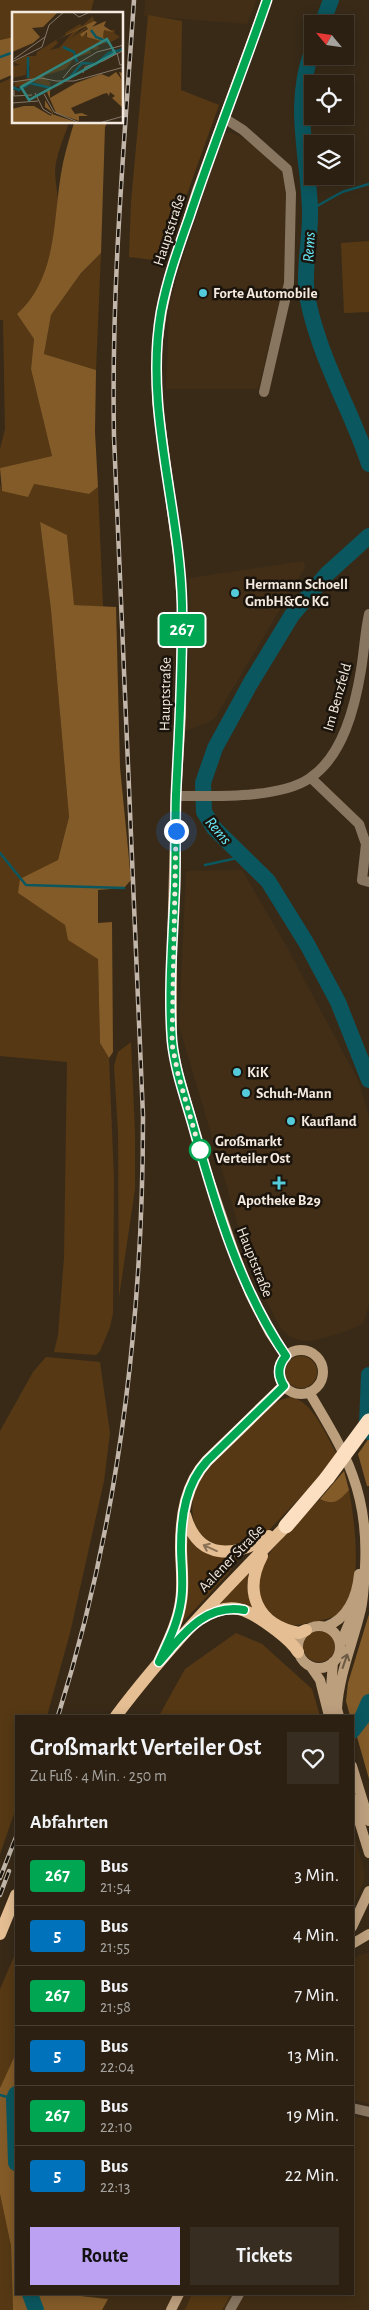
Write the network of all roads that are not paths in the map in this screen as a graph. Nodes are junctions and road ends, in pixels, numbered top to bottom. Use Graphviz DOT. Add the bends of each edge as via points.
graph roads {
  1 [pos="267,0"];
  2 [pos="224,118"];
  3 [pos="264,392"];
  4 [pos="369,614"];
  5 [pos="311,778"];
  6 [pos="176,796"];
  7 [pos="369,882"];
  8 [pos="286,1356"];
  9 [pos="284,1386"];
  10 [pos="309,1392"];
  11 [pos="369,1421"];
  12 [pos="346,1458"];
  13 [pos="184,1512"];
  14 [pos="286,1526"];
  15 [pos="269,1543"];
  16 [pos="364,1584"];
  17 [pos="193,1624"];
  18 [pos="326,1627"];
  19 [pos="306,1630"];
  20 [pos="340,1645"];
  21 [pos="298,1652"];
  22 [pos="159,1662"];
  23 [pos="333,1662"];
  24 [pos="312,1667"];
  25 [pos="335,1714"];
  26 [pos="117,1715"];
  27 [pos="354,1769"];
  28 [pos="354,1804"];
  29 [pos="369,1821"];
  30 [pos="369,1853"];
  31 [pos="369,1891"];
  32 [pos="15,1897"];
  33 [pos="354,1923"];
  34 [pos="0,1934"];
  35 [pos="369,1934"];
  36 [pos="354,1943"];
  37 [pos="354,2108"];
  38 [pos="369,2112"];
  39 [pos="178,2295"];
  40 [pos="238,2295"];
  41 [pos="171,2310"];
  42 [pos="230,2310"];
  1 -- 2 [label="street, Hauptstraße"];
  2 -- 3 [label="street" via="243,130 286,169 292,193 289,284"];
  2 -- 6 [label="street, Hauptstraße" via="170,275 157,346 157,400 182,603 181,716"];
  4 -- 5 [label="street, Im Benzfeld" via="352,710 334,753"];
  5 -- 6 [label="street, Im Benzfeld" via="263,794"];
  5 -- 7 [label="street" via="359,824 366,844 362,880"];
  6 -- 8 [label="street, Hauptstraße" via="171,1028 175,1059 206,1170 234,1252 250,1294"];
  8 -- 9 [label="street" via="279,1374"];
  8 -- 10 [label="street" via="306,1350 318,1358 322,1377"];
  9 -- 10 [label="street" via="295,1393"];
  9 -- 13 [label="main road" via="199,1469 189,1487"];
  10 -- 12 [label="street"];
  11 -- 14 [label="highway, Aalener Straße, bridge"];
  12 -- 16 [label="street" via="356,1480 362,1506"];
  12 -- 18 [label="street" via="357,1520 359,1577 348,1609 340,1619"];
  14 -- 13 [label="main road, one-way" via="247,1549 223,1552 201,1543 193,1535"];
  13 -- 22 [label="main road" via="181,1601"];
  14 -- 15 [label="main road, Aalener Straße"];
  15 -- 17 [label="main road, Aalener Straße"];
  15 -- 19 [label="main road" via="254,1573 254,1600 262,1613 282,1627 299,1633"];
  16 -- 20 [label="street"];
  25 -- 16 [label="street, one-way" via="340,1678 359,1618"];
  17 -- 21 [label="main road" via="223,1609 244,1610 286,1638"];
  17 -- 22 [label="main road, Aalener Straße"];
  18 -- 19 [label="street"];
  18 -- 20 [label="street" via="334,1632"];
  19 -- 21 [label="street" via="299,1639"];
  20 -- 23 [label="street"];
  21 -- 24 [label="street"];
  22 -- 26 [label="main road, Aalener Straße"];
  23 -- 24 [label="street" via="323,1668"];
  23 -- 25 [label="street" via="330,1678"];
  24 -- 25 [label="street"];
  27 -- 29 [label="street"];
  28 -- 30 [label="street"];
  31 -- 33 [label="street"];
  32 -- 34 [label="main road"];
  35 -- 36 [label="street"];
  37 -- 38 [label="street"];
  39 -- 41 [label="street"];
  40 -- 42 [label="street"];
}
